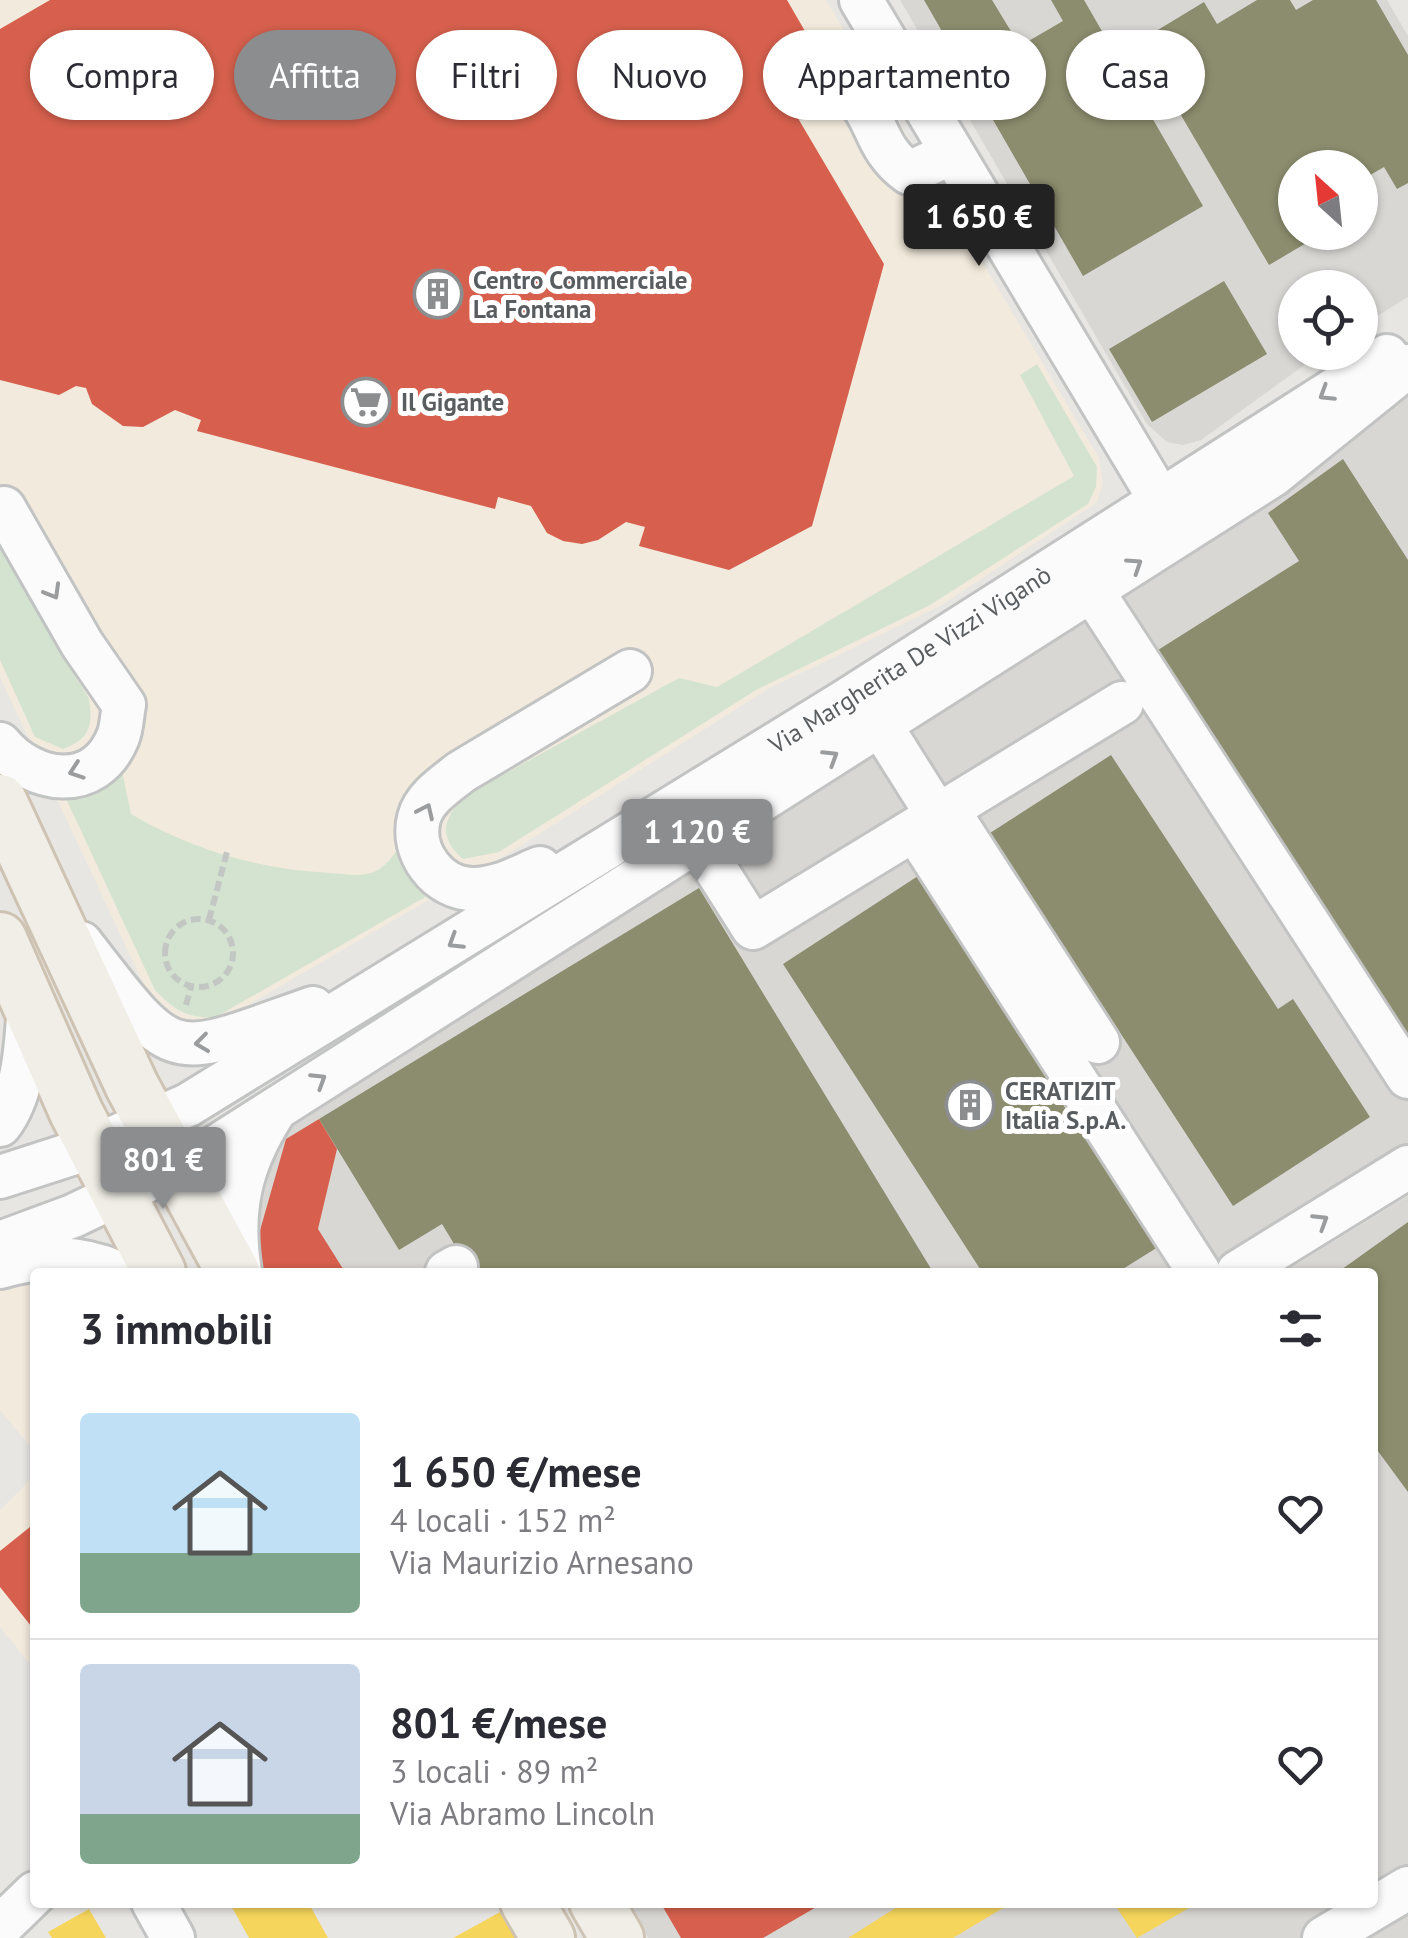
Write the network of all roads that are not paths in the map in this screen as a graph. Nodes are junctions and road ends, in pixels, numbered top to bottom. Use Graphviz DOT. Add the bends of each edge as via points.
graph roads {
  1 [pos="861,0"];
  2 [pos="873,120"];
  3 [pos="952,153"];
  4 [pos="1408,342"];
  5 [pos="1408,366"];
  6 [pos="4,508"];
  7 [pos="1171,517"];
  8 [pos="1093,592"];
  9 [pos="630,671"];
  10 [pos="1122,703"];
  11 [pos="881,726"];
  12 [pos="0,744"];
  13 [pos="0,801"];
  14 [pos="656,818"];
  15 [pos="935,820"];
  16 [pos="698,841"];
  17 [pos="42,891"];
  18 [pos="0,939"];
  19 [pos="394,980"];
  20 [pos="29,1005"];
  21 [pos="1098,1042"];
  22 [pos="1408,1077"];
  23 [pos="278,1106"];
  24 [pos="0,1125"];
  25 [pos="93,1148"];
  26 [pos="174,1165"];
  27 [pos="1408,1167"];
  28 [pos="0,1177"];
  29 [pos="118,1193"];
  30 [pos="0,1243"];
  31 [pos="0,1268"];
  32 [pos="107,1268"];
  33 [pos="157,1268"];
  34 [pos="234,1268"];
  35 [pos="236,1268"];
  36 [pos="1198,1268"];
  37 [pos="1244,1268"];
  38 [pos="1408,1888"];
  39 [pos="30,1897"];
  40 [pos="1378,1906"];
  41 [pos="156,1908"];
  42 [pos="530,1908"];
  43 [pos="599,1908"];
  44 [pos="1374,1908"];
  45 [pos="0,1927"];
  46 [pos="173,1938"];
  47 [pos="548,1938"];
  48 [pos="616,1938"];
  49 [pos="1324,1938"];
  1 -- 3 [label="street"];
  2 -- 3 [label="street" via="909,173"];
  3 -- 7 [label="street"];
  4 -- 7 [label="street, Via Margherita De Vizzi Viganò, one-way"];
  5 -- 7 [label="street, Via Margherita De Vizzi Viganò" via="1273,475"];
  6 -- 12 [label="street, one-way" via="124,704 118,738 96,764 71,776 46,778 18,766"];
  8 -- 7 [label="street, Via Margherita De Vizzi Viganò, one-way"];
  7 -- 14 [label="street, Via Margherita De Vizzi Viganò"];
  8 -- 11 [label="street, Via Margherita De Vizzi Viganò"];
  8 -- 22 [label="street"];
  14 -- 9 [label="street, one-way" via="483,888 444,880 426,863 418,842 419,816 437,791"];
  10 -- 15 [label="street"];
  11 -- 15 [label="street"];
  16 -- 11 [label="street, Via Margherita De Vizzi Viganò, one-way"];
  13 -- 17 [label="main road"];
  14 -- 19 [label="street, Via Margherita De Vizzi Viganò, one-way"];
  15 -- 16 [label="street" via="754,928"];
  15 -- 21 [label="street"];
  15 -- 36 [label="street"];
  23 -- 16 [label="street, Via Margherita De Vizzi Viganò, one-way"];
  19 -- 17 [label="street, one-way" via="205,1046 177,1045 147,1027"];
  17 -- 26 [label="main road"];
  18 -- 20 [label="main road"];
  19 -- 26 [label="street, Via Margherita De Vizzi Viganò" via="188,1104"];
  20 -- 24 [label="street" via="26,1055"];
  20 -- 25 [label="main road"];
  23 -- 26 [label="street, Via Margherita De Vizzi Viganò"];
  23 -- 35 [label="street" via="252,1147 239,1186"];
  25 -- 26 [label="street"];
  25 -- 28 [label="street"];
  25 -- 29 [label="main road"];
  26 -- 29 [label="street"];
  26 -- 34 [label="main road"];
  37 -- 27 [label="street, one-way"];
  29 -- 30 [label="street"];
  29 -- 33 [label="main road"];
  31 -- 32 [label="street" via="53,1258"];
  38 -- 40 [label="street"];
  39 -- 45 [label="street"];
  41 -- 46 [label="street"];
  42 -- 47 [label="main road"];
  43 -- 48 [label="main road"];
  44 -- 49 [label="street"];
}
